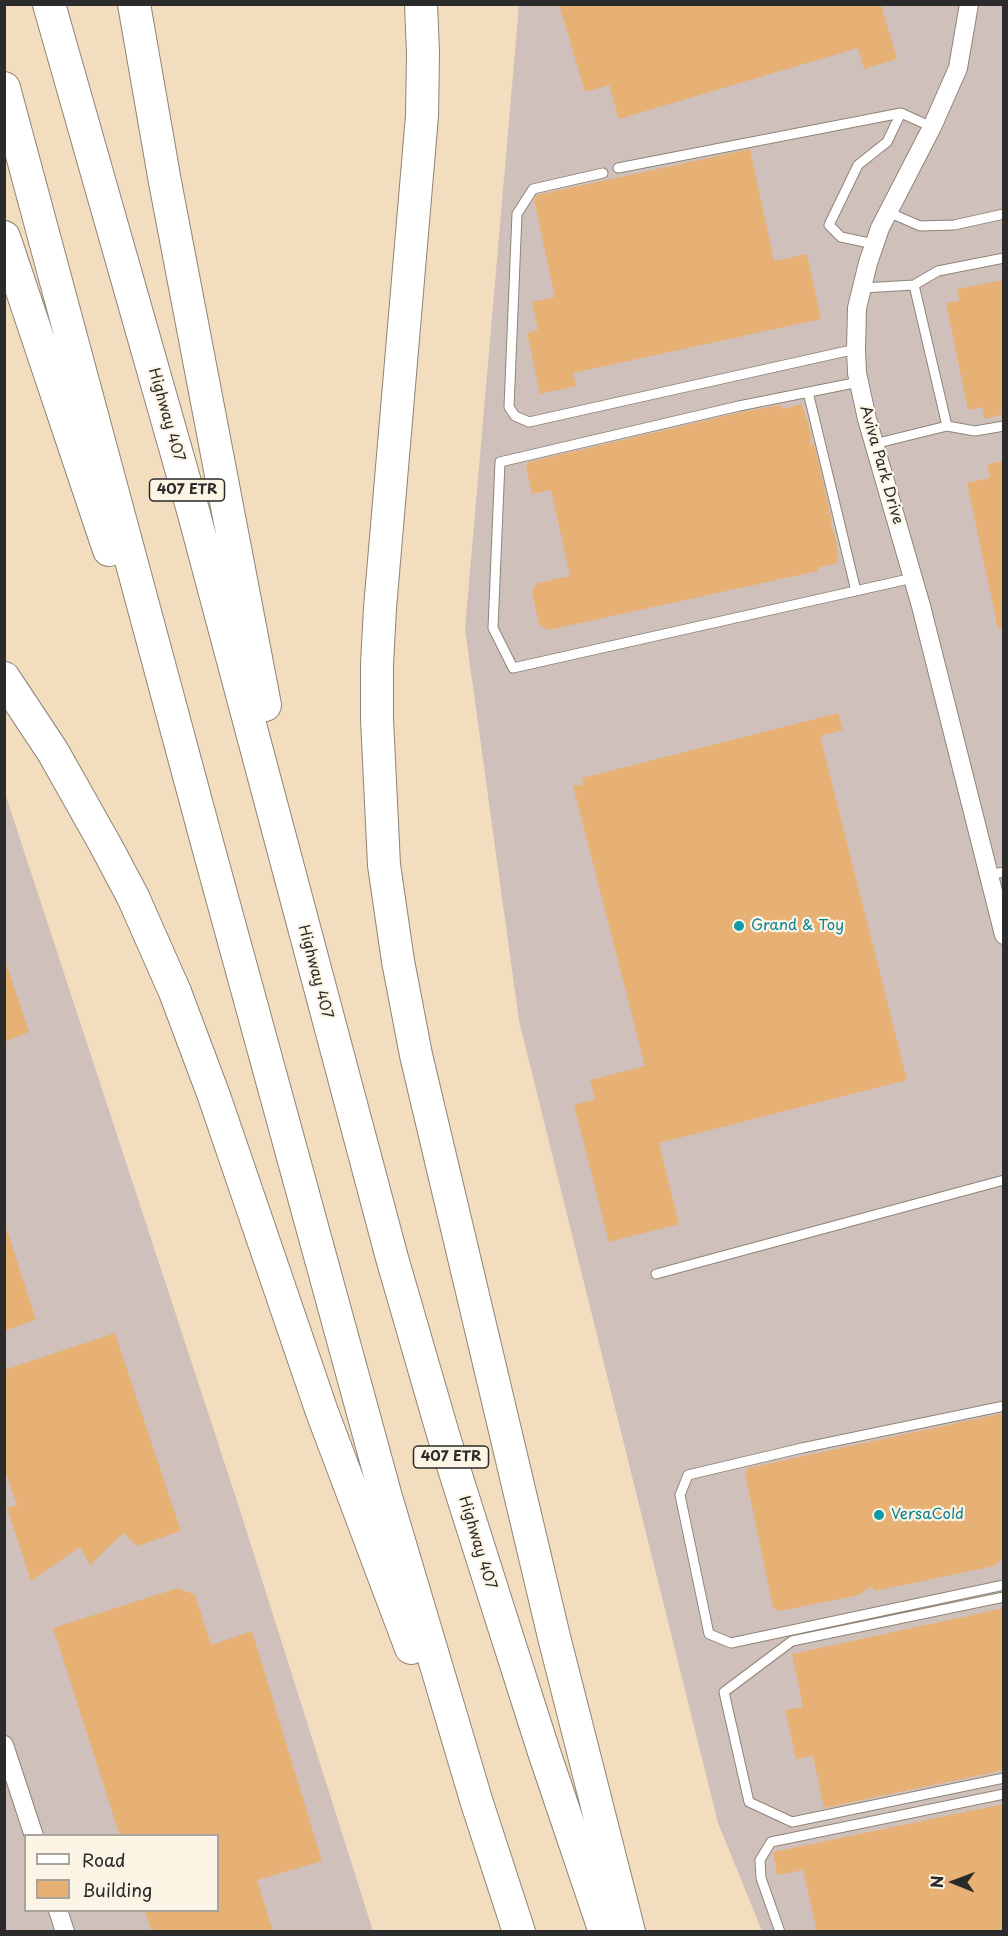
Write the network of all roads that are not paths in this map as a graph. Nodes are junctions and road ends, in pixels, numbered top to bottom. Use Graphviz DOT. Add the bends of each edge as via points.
graph roads {
  1 [pos="49,4"];
  2 [pos="134,4"];
  3 [pos="421,4"];
  4 [pos="969,4"];
  5 [pos="4,88"];
  6 [pos="902,113"];
  7 [pos="932,127"];
  8 [pos="618,168"];
  9 [pos="603,173"];
  10 [pos="888,212"];
  11 [pos="1004,214"];
  12 [pos="4,237"];
  13 [pos="874,244"];
  14 [pos="1004,258"];
  15 [pos="914,285"];
  16 [pos="862,288"];
  17 [pos="855,349"];
  18 [pos="859,382"];
  19 [pos="808,392"];
  20 [pos="946,426"];
  21 [pos="1004,426"];
  22 [pos="874,444"];
  23 [pos="913,578"];
  24 [pos="856,591"];
  25 [pos="4,678"];
  26 [pos="209,850"];
  27 [pos="996,873"];
  28 [pos="1004,935"];
  29 [pos="317,977"];
  30 [pos="1004,1180"];
  31 [pos="656,1274"];
  32 [pos="1004,1406"];
  33 [pos="1004,1585"];
  34 [pos="1004,1597"];
  35 [pos="4,1745"];
  36 [pos="1004,1778"];
  37 [pos="1004,1794"];
  38 [pos="33,1834"];
  39 [pos="58,1912"];
  40 [pos="64,1932"];
  41 [pos="518,1932"];
  42 [pos="605,1932"];
  43 [pos="629,1932"];
  44 [pos="780,1932"];
  1 -- 29 [label="highway, Highway 407 / 407 ETR" via="194,514"];
  2 -- 29 [label="highway"];
  3 -- 43 [label="highway" via="422,116 378,642 377,719 384,865 416,1055 554,1637"];
  4 -- 7 [label="street, Aviva Park Drive" via="958,68"];
  5 -- 26 [label="highway"];
  6 -- 7 [label="lane"];
  6 -- 8 [label="lane"];
  6 -- 13 [label="lane" via="887,142 858,165 829,225 841,237"];
  7 -- 10 [label="street, Aviva Park Drive"];
  9 -- 17 [label="lane" via="533,189 517,214 509,406 515,416 529,422"];
  10 -- 11 [label="lane" via="920,226 954,225"];
  10 -- 13 [label="street, Aviva Park Drive"];
  12 -- 26 [label="highway"];
  13 -- 16 [label="street, Aviva Park Drive"];
  14 -- 15 [label="lane" via="939,271"];
  15 -- 16 [label="lane"];
  15 -- 20 [label="lane"];
  16 -- 17 [label="street, Aviva Park Drive"];
  17 -- 18 [label="street, Aviva Park Drive"];
  18 -- 19 [label="lane"];
  18 -- 22 [label="street, Aviva Park Drive"];
  19 -- 24 [label="lane"];
  19 -- 24 [label="lane" via="500,462 493,628 513,668"];
  20 -- 21 [label="lane" via="975,431"];
  20 -- 22 [label="lane"];
  22 -- 23 [label="street, Aviva Park Drive"];
  23 -- 24 [label="lane"];
  23 -- 27 [label="street, Aviva Park Drive"];
  25 -- 41 [label="highway" via="48,744 106,846 175,992 322,1412"];
  26 -- 41 [label="highway" via="386,1497"];
  27 -- 28 [label="street, Aviva Park Drive"];
  29 -- 42 [label="highway, Highway 407 / 407 ETR" via="443,1434"];
  30 -- 31 [label="lane"];
  32 -- 33 [label="lane" via="688,1475 680,1495 709,1634 732,1643"];
  34 -- 36 [label="lane" via="792,1641 724,1692 748,1802 792,1822"];
  35 -- 38 [label="street"];
  37 -- 44 [label="lane" via="771,1842 759,1860 761,1878"];
  39 -- 40 [label="street"];
}
